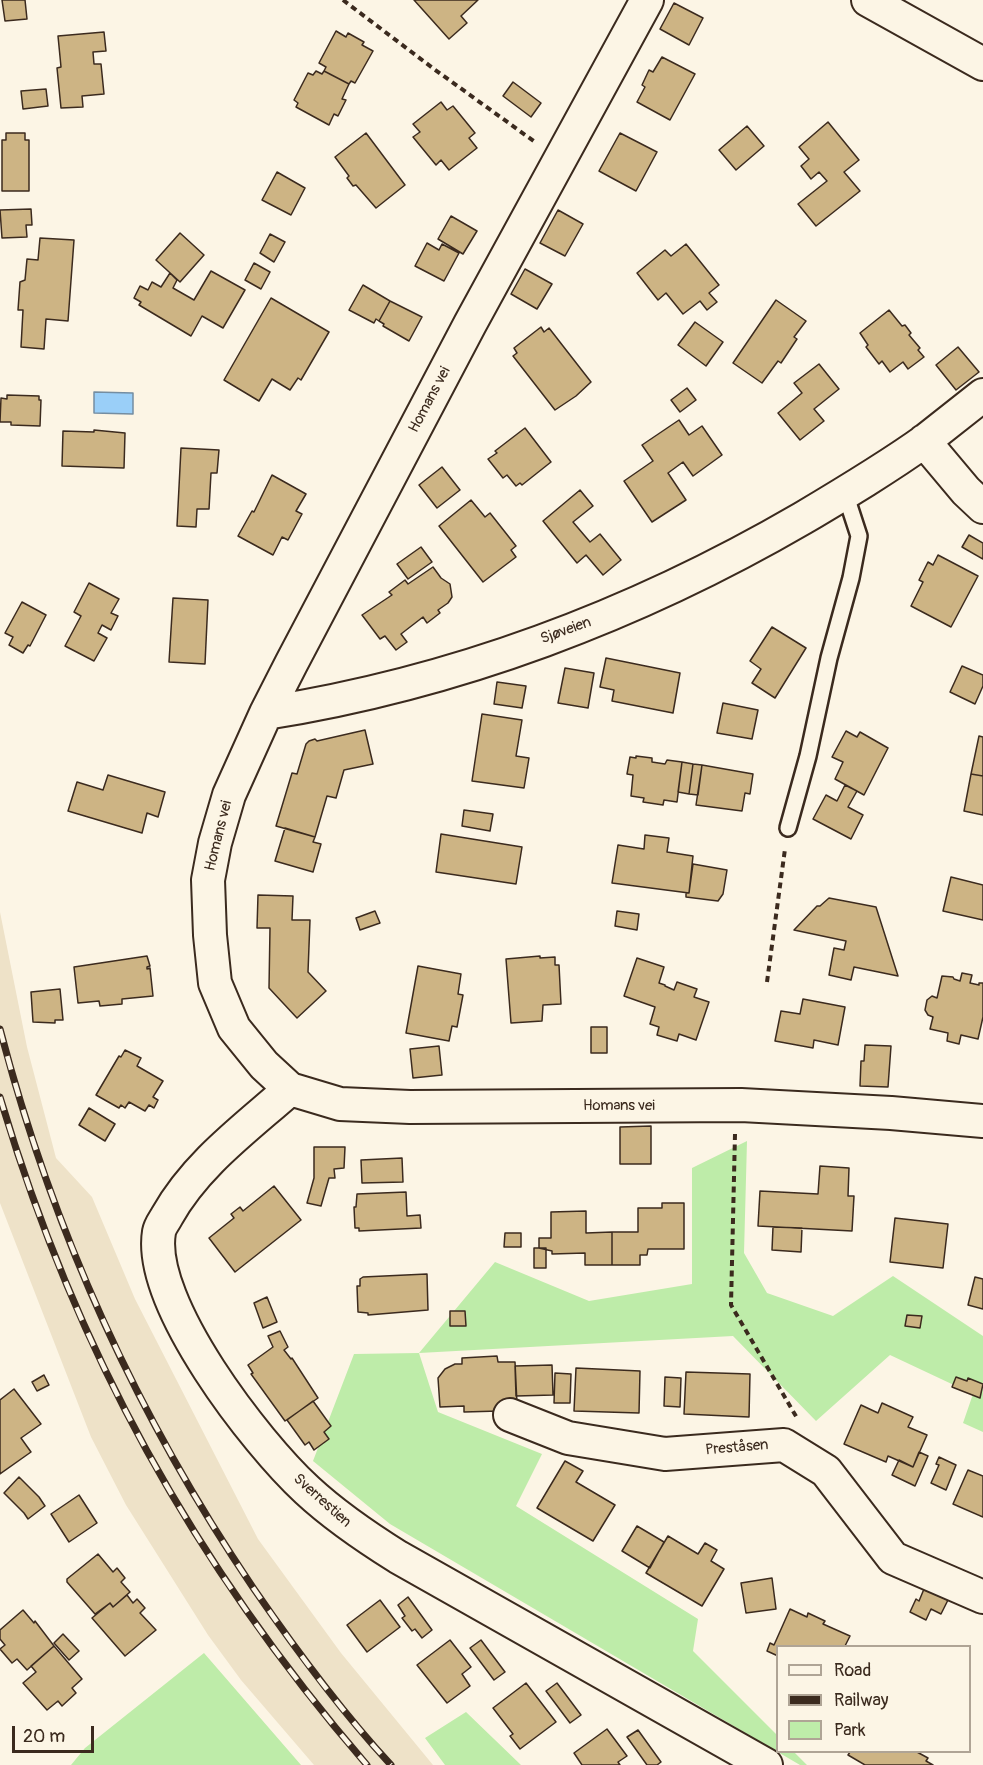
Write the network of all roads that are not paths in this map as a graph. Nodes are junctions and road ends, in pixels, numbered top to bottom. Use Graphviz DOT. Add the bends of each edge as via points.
graph roads {
  1 [pos="647,0"];
  2 [pos="868,0"];
  3 [pos="983,64"];
  4 [pos="983,395"];
  5 [pos="924,441"];
  6 [pos="846,493"];
  7 [pos="983,507"];
  8 [pos="266,713"];
  9 [pos="788,828"];
  10 [pos="290,1089"];
  11 [pos="983,1121"];
  12 [pos="510,1415"];
  13 [pos="983,1597"];
  14 [pos="766,1765"];
  1 -- 8 [label="street, Homans vei" via="459,345"];
  2 -- 3 [label="street"];
  4 -- 5 [label="street, Sjøveien"];
  5 -- 6 [label="street, Sjøveien"];
  5 -- 7 [label="street"];
  6 -- 8 [label="street, Sjøveien" via="757,544 603,618 416,682"];
  6 -- 9 [label="lane" via="860,536"];
  8 -- 10 [label="street, Homans vei" via="229,795 215,843 208,880 210,935 215,983 234,1028"];
  10 -- 11 [label="street, Homans vei" via="351,1105 741,1106"];
  10 -- 14 [label="street, Sverrestien" via="217,1154 180,1194 159,1231 160,1263 168,1292 192,1344 243,1418 307,1490 353,1529"];
  12 -- 13 [label="street, Preståsen" via="568,1438 665,1454 784,1445 826,1471 893,1558"];
}
